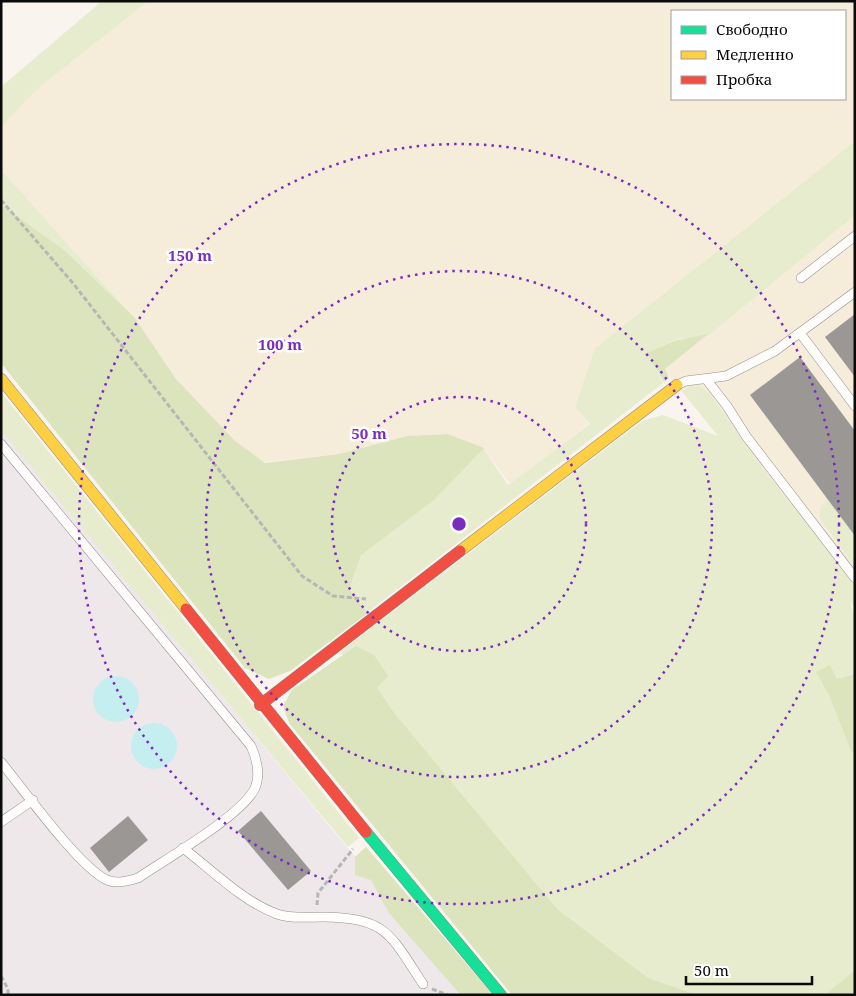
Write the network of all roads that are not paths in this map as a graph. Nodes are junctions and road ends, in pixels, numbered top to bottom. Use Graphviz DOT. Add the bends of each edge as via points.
graph roads {
  1 [pos="855,236"];
  2 [pos="801,278"];
  3 [pos="855,292"];
  4 [pos="800,332"];
  5 [pos="1,379"];
  6 [pos="706,379"];
  7 [pos="677,385"];
  8 [pos="855,406"];
  9 [pos="1,444"];
  10 [pos="855,578"];
  11 [pos="260,705"];
  12 [pos="1,762"];
  13 [pos="33,800"];
  14 [pos="1,822"];
  15 [pos="183,848"];
  16 [pos="422,984"];
  17 [pos="501,995"];
  1 -- 2 [label="lane"];
  3 -- 4 [label="lane"];
  4 -- 6 [label="lane" via="775,350 726,376"];
  4 -- 8 [label="lane"];
  5 -- 11 [label="street"];
  6 -- 7 [label="lane"];
  6 -- 10 [label="lane"];
  7 -- 11 [label="street"];
  9 -- 15 [label="lane" via="251,746 258,774 248,799"];
  11 -- 17 [label="street"];
  12 -- 13 [label="lane"];
  13 -- 14 [label="lane"];
  13 -- 15 [label="lane" via="83,860 108,880 124,882 138,878"];
  15 -- 16 [label="lane" via="250,900 270,910 295,917 360,920 379,926 396,942"];
}
